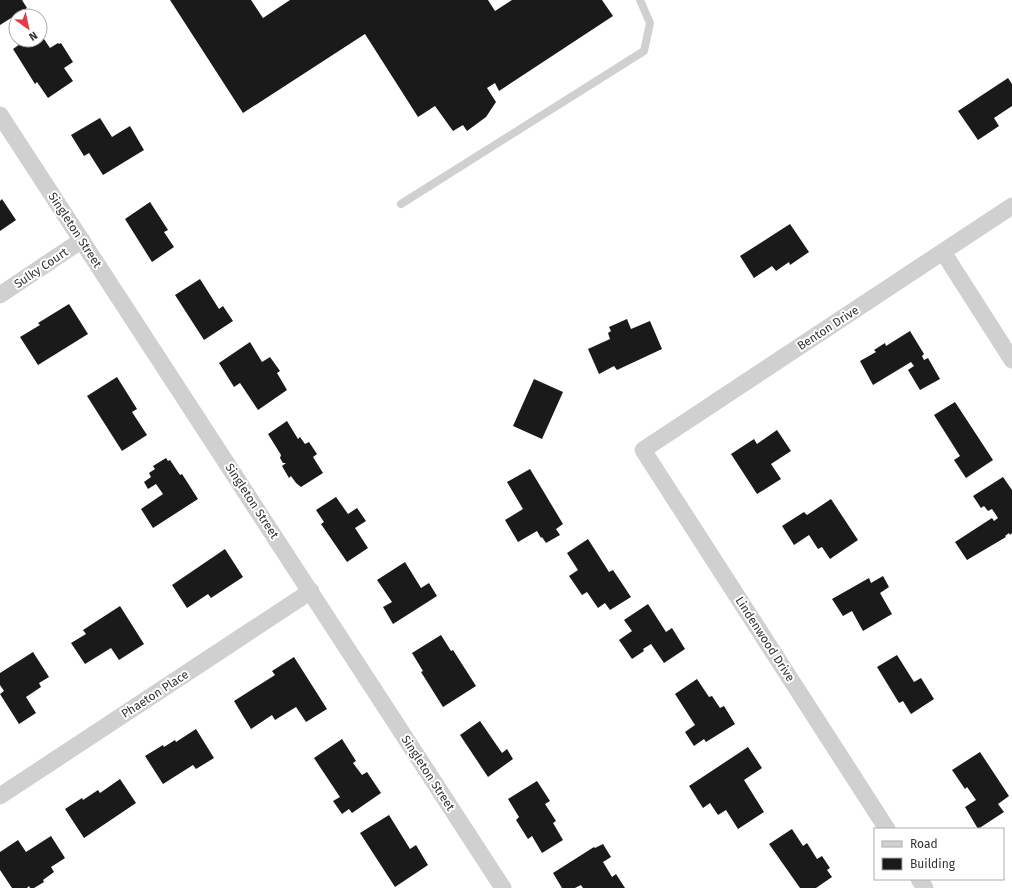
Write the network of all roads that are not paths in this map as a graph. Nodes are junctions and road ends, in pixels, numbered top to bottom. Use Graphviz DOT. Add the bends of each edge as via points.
graph roads {
  1 [pos="640,0"];
  2 [pos="0,115"];
  3 [pos="401,204"];
  4 [pos="1012,206"];
  5 [pos="82,240"];
  6 [pos="943,252"];
  7 [pos="0,295"];
  8 [pos="1012,360"];
  9 [pos="643,450"];
  10 [pos="311,591"];
  11 [pos="0,796"];
  12 [pos="886,828"];
  13 [pos="503,888"];
  1 -- 3 [label="lane" via="650,23 644,50"];
  2 -- 5 [label="street, Singleton Street"];
  4 -- 6 [label="street, Benton Drive"];
  5 -- 7 [label="street, Sulky Court"];
  5 -- 10 [label="street, Singleton Street"];
  6 -- 8 [label="street"];
  6 -- 9 [label="street, Benton Drive"];
  9 -- 12 [label="street, Lindenwood Drive"];
  10 -- 11 [label="street, Phaeton Place"];
  10 -- 13 [label="street, Singleton Street"];
}
